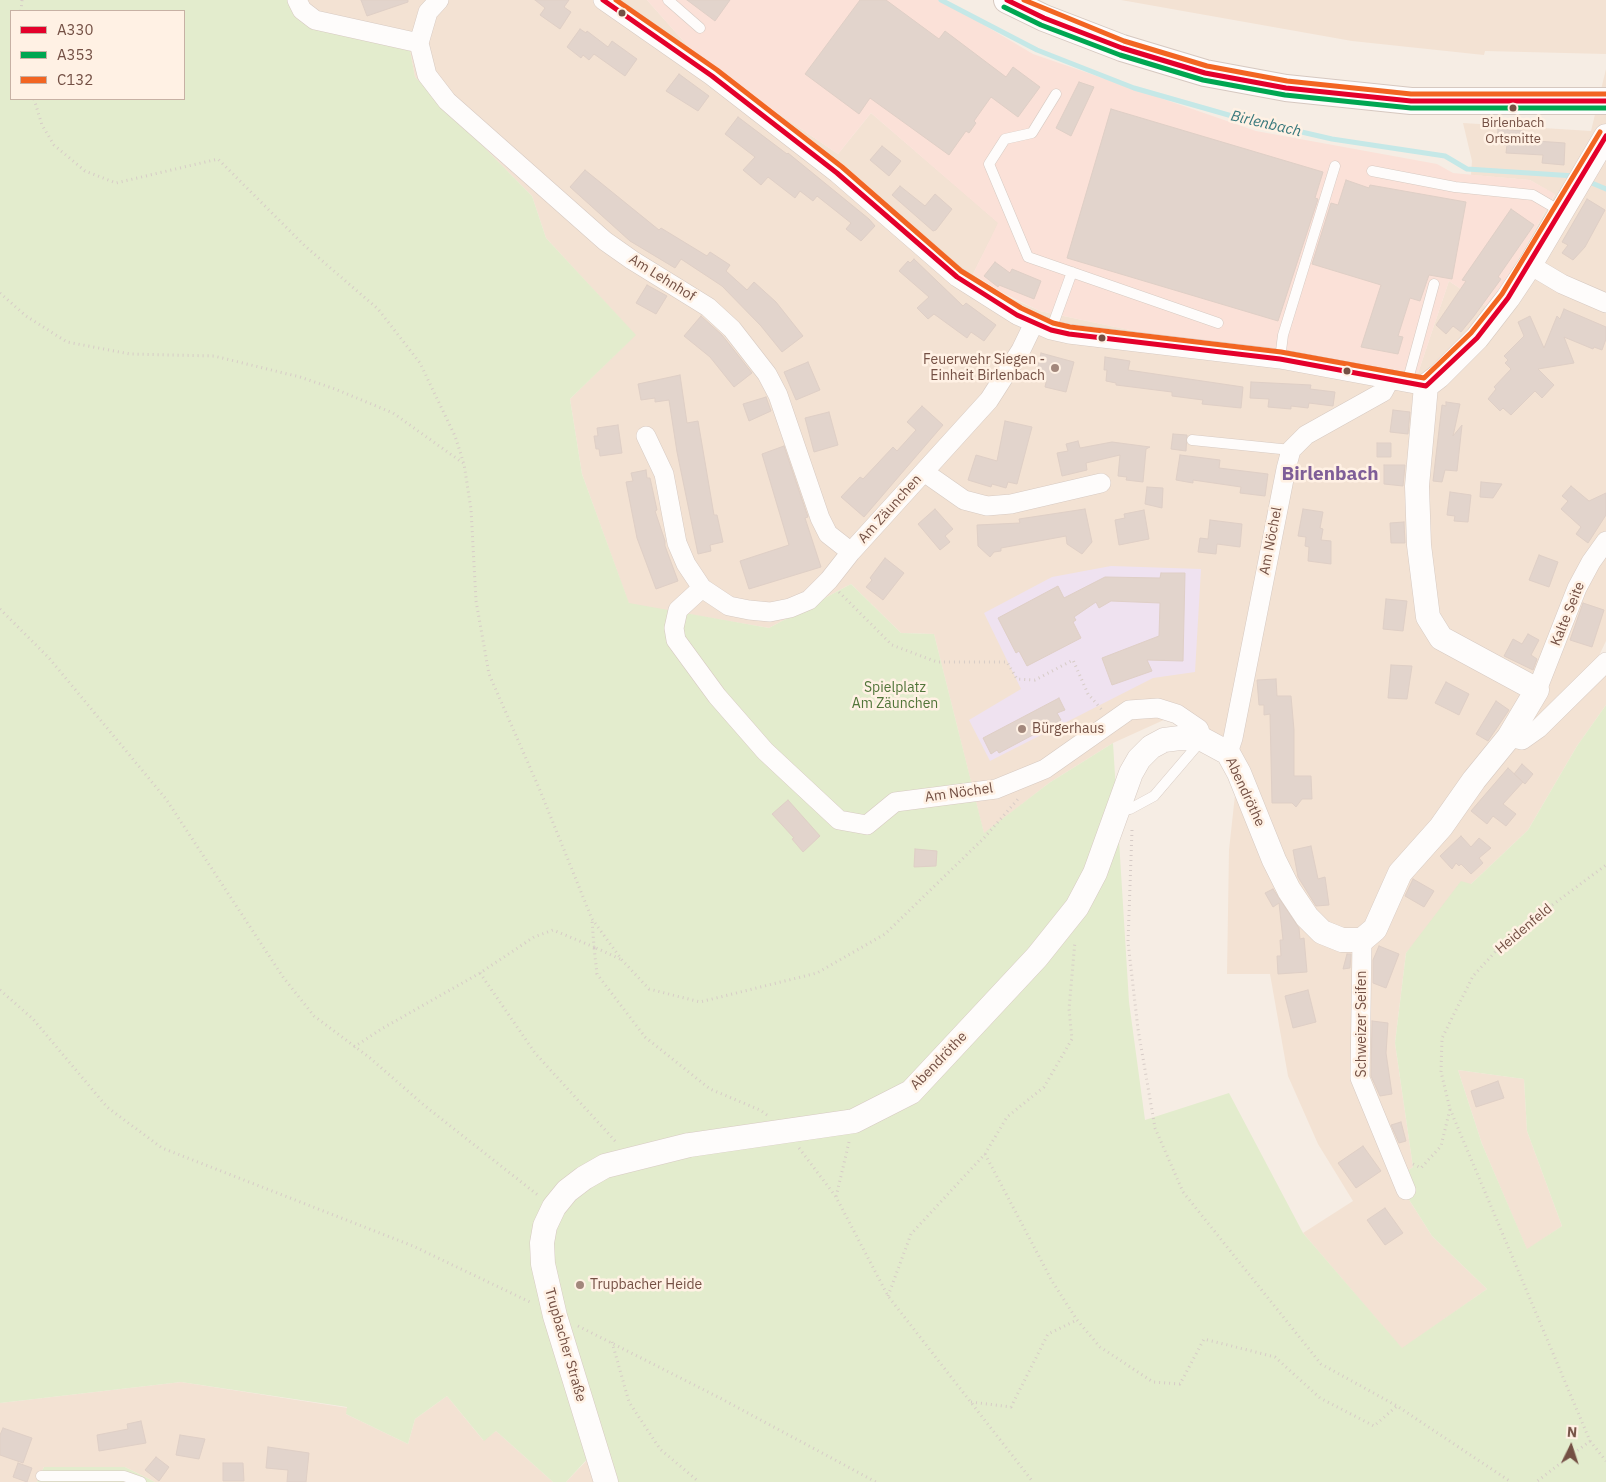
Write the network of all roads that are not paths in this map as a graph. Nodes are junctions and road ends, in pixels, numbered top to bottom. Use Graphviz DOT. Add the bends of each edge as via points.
graph roads {
  1 [pos="297,0"];
  2 [pos="439,0"];
  3 [pos="604,0"];
  4 [pos="668,0"];
  5 [pos="1007,0"];
  6 [pos="700,28"];
  7 [pos="419,43"];
  8 [pos="1056,94"];
  9 [pos="1606,101"];
  10 [pos="1606,136"];
  11 [pos="1335,166"];
  12 [pos="1372,171"];
  13 [pos="1562,212"];
  14 [pos="1530,265"];
  15 [pos="1072,272"];
  16 [pos="1434,284"];
  17 [pos="1606,303"];
  18 [pos="1218,323"];
  19 [pos="1042,327"];
  20 [pos="1280,359"];
  21 [pos="1407,383"];
  22 [pos="646,436"];
  23 [pos="1192,440"];
  24 [pos="1292,450"];
  25 [pos="924,472"];
  26 [pos="1101,483"];
  27 [pos="1606,541"];
  28 [pos="851,552"];
  29 [pos="702,588"];
  30 [pos="1606,662"];
  31 [pos="1537,690"];
  32 [pos="1509,736"];
  33 [pos="1202,739"];
  34 [pos="1228,753"];
  35 [pos="1124,810"];
  36 [pos="1362,940"];
  37 [pos="1406,1190"];
  38 [pos="554,1207"];
  39 [pos="41,1476"];
  40 [pos="141,1482"];
  41 [pos="606,1482"];
  1 -- 7 [label="street" via="302,10 315,20"];
  2 -- 7 [label="street" via="428,12"];
  3 -- 19 [label="street" via="712,76 837,173 957,277"];
  4 -- 6 [label="lane"];
  5 -- 9 [label="main road" via="1122,48 1204,73 1286,88 1411,101"];
  7 -- 28 [label="street, Am Lehnhof" via="427,75 448,101 605,241 708,307 732,329 767,374 778,395 828,534"];
  8 -- 15 [label="lane" via="1032,133 1005,139 989,164 1028,257"];
  10 -- 13 [label="street"];
  11 -- 20 [label="lane" via="1283,335"];
  12 -- 13 [label="lane" via="1455,187 1533,195"];
  13 -- 14 [label="street"];
  14 -- 17 [label="street" via="1562,284"];
  14 -- 21 [label="street" via="1477,338"];
  15 -- 18 [label="lane"];
  15 -- 19 [label="lane"];
  16 -- 21 [label="lane"];
  19 -- 20 [label="street" via="1102,339"];
  19 -- 25 [label="street, Am Zäunchen" via="1021,350 990,400"];
  20 -- 21 [label="street"];
  21 -- 24 [label="street" via="1383,392 1306,436"];
  21 -- 31 [label="street" via="1428,618 1441,638"];
  22 -- 29 [label="street, Am Zäunchen" via="664,474 677,543"];
  23 -- 24 [label="lane"];
  24 -- 34 [label="street, Am Nöchel"];
  25 -- 26 [label="street" via="964,500 987,506 1011,504"];
  25 -- 28 [label="street, Am Zäunchen"];
  27 -- 31 [label="street, Kalte Seite" via="1577,588"];
  28 -- 29 [label="street, Am Zäunchen" via="809,600 790,608 770,612 729,606"];
  29 -- 33 [label="street, Am Nöchel" via="678,610 674,628 676,640 717,696 765,750 839,820 867,825 895,802 996,790 1045,768 1129,710 1158,708 1177,714 1199,729"];
  30 -- 32 [label="street" via="1539,728 1522,740"];
  31 -- 32 [label="street"];
  32 -- 36 [label="street" via="1441,827 1400,874 1375,928"];
  33 -- 34 [label="street, Abendröthe"];
  33 -- 35 [label="lane" via="1154,796"];
  33 -- 35 [label="street, Abendröthe" via="1164,740 1151,748 1131,773"];
  34 -- 36 [label="street, Abendröthe" via="1274,860 1307,917 1322,932 1342,940"];
  35 -- 38 [label="street, Abendröthe" via="1077,907 999,999 911,1092 854,1121 689,1145 605,1166 567,1191"];
  36 -- 37 [label="street, Schweizer Seifen" via="1360,1078"];
  38 -- 41 [label="street, Trupbacher Straße" via="545,1226 543,1264 555,1316"];
  39 -- 40 [label="lane" via="124,1476"];
}
